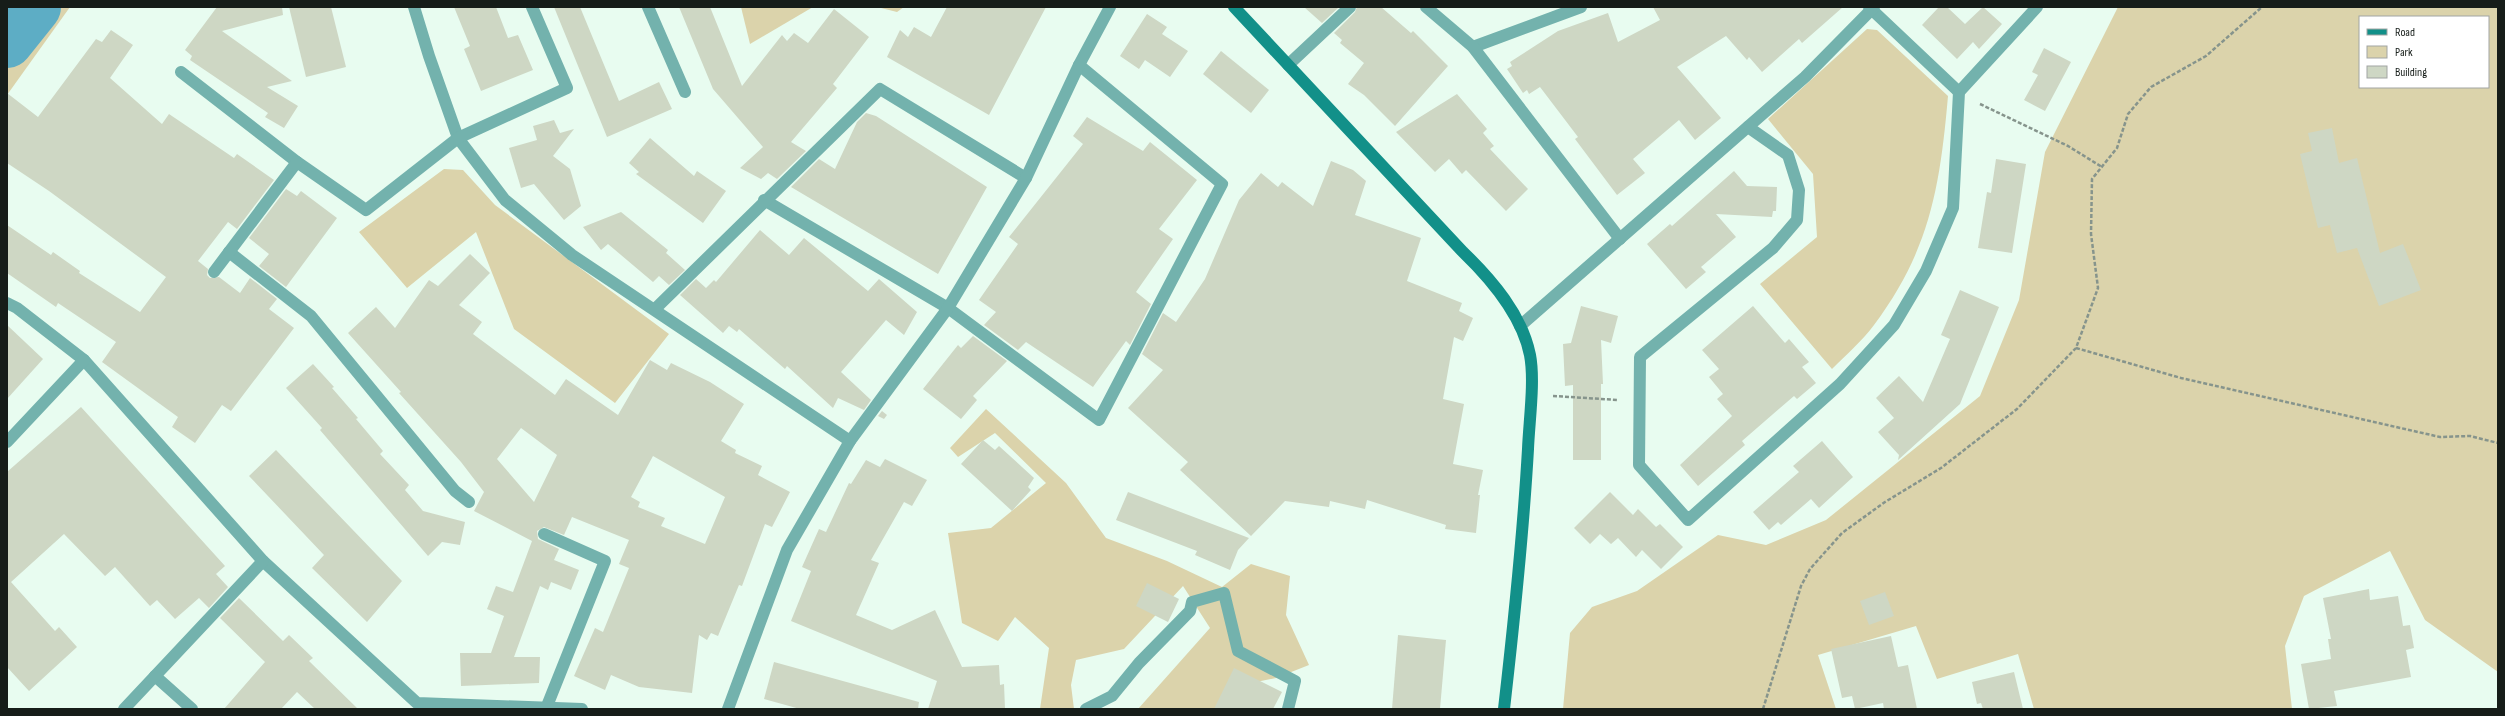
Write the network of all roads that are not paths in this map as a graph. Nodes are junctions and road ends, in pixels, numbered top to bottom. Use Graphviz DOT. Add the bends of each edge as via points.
graph roads {
  1 [pos="414,7"];
  2 [pos="532,7"];
  3 [pos="648,7"];
  4 [pos="1110,7"];
  5 [pos="1234,7"];
  6 [pos="1350,7"];
  7 [pos="1426,7"];
  8 [pos="1581,7"];
  9 [pos="2037,7"];
  10 [pos="1872,8"];
  11 [pos="1473,47"];
  12 [pos="1288,65"];
  13 [pos="1079,66"];
  14 [pos="181,72"];
  15 [pos="685,92"];
  16 [pos="1959,92"];
  17 [pos="1748,126"];
  18 [pos="458,138"];
  19 [pos="297,162"];
  20 [pos="1026,178"];
  21 [pos="764,200"];
  22 [pos="1620,239"];
  23 [pos="230,252"];
  24 [pos="214,272"];
  25 [pos="7,303"];
  26 [pos="948,308"];
  27 [pos="655,309"];
  28 [pos="1520,326"];
  29 [pos="84,360"];
  30 [pos="850,440"];
  31 [pos="7,442"];
  32 [pos="469,502"];
  33 [pos="544,534"];
  34 [pos="263,560"];
  35 [pos="155,676"];
  36 [pos="548,706"];
  37 [pos="124,709"];
  38 [pos="192,709"];
  39 [pos="582,709"];
  40 [pos="728,709"];
  41 [pos="1086,709"];
  42 [pos="1288,709"];
  43 [pos="1504,709"];
  1 -- 18 [label="street"];
  2 -- 18 [label="street" via="566,88"];
  3 -- 15 [label="street"];
  4 -- 13 [label="street"];
  5 -- 12 [label="street"];
  6 -- 12 [label="street"];
  7 -- 11 [label="street"];
  8 -- 11 [label="street"];
  9 -- 16 [label="street"];
  10 -- 16 [label="street"];
  10 -- 17 [label="street" via="1805,77"];
  11 -- 22 [label="street"];
  12 -- 28 [label="street" via="1489,277"];
  13 -- 20 [label="street"];
  13 -- 26 [label="street" via="1222,184 1099,420"];
  14 -- 19 [label="street"];
  16 -- 17 [label="street" via="1953,208 1926,271 1894,325 1840,384 1688,520 1640,465 1640,357 1773,248 1797,220 1799,190 1788,154"];
  17 -- 22 [label="street"];
  18 -- 19 [label="street" via="366,210"];
  18 -- 27 [label="street" via="505,200 572,255"];
  19 -- 23 [label="street"];
  20 -- 21 [label="street" via="880,89"];
  20 -- 26 [label="street"];
  21 -- 26 [label="street"];
  21 -- 27 [label="street"];
  22 -- 28 [label="street"];
  23 -- 24 [label="street"];
  23 -- 32 [label="street" via="311,316 455,491"];
  25 -- 29 [label="street"];
  26 -- 30 [label="street"];
  27 -- 30 [label="street"];
  28 -- 43 [label="street" via="1530,356 1531,395 1523,542"];
  29 -- 31 [label="street"];
  29 -- 34 [label="street"];
  30 -- 40 [label="street" via="787,550"];
  33 -- 36 [label="street" via="605,561"];
  34 -- 35 [label="street"];
  34 -- 36 [label="street" via="416,703"];
  35 -- 37 [label="street"];
  35 -- 38 [label="street"];
  36 -- 39 [label="street"];
  41 -- 42 [label="street" via="1112,696 1139,663 1190,611 1192,602 1224,593 1238,651 1295,680"];
}
